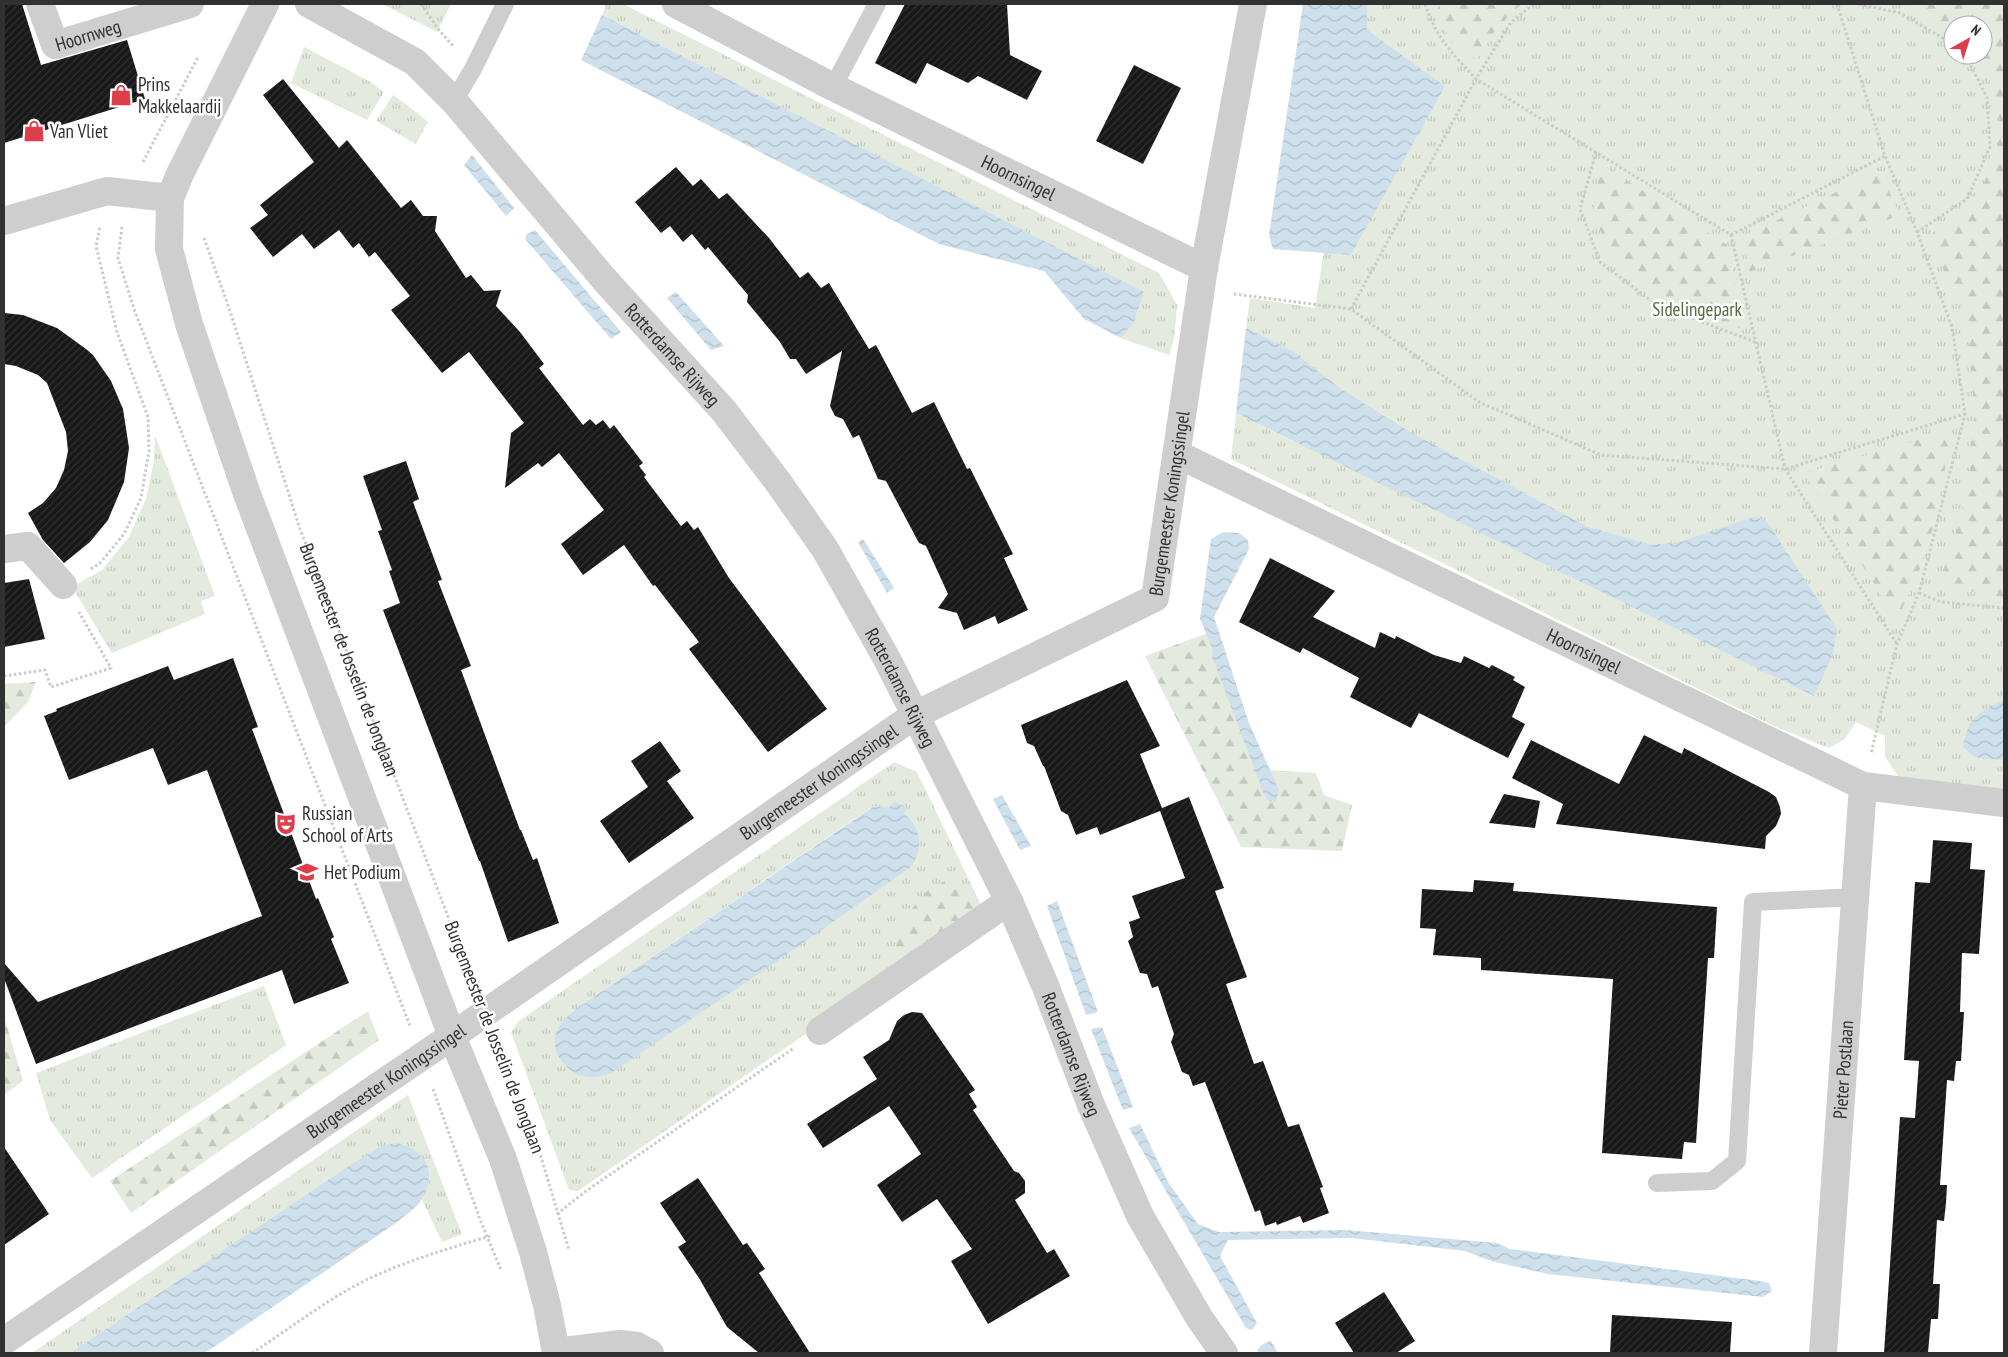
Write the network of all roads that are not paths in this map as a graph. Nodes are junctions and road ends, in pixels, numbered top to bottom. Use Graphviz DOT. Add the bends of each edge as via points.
graph roads {
  1 [pos="40,4"];
  2 [pos="190,4"];
  3 [pos="265,4"];
  4 [pos="309,4"];
  5 [pos="505,4"];
  6 [pos="676,4"];
  7 [pos="877,4"];
  8 [pos="1253,4"];
  9 [pos="833,87"];
  10 [pos="454,101"];
  11 [pos="170,198"];
  12 [pos="4,221"];
  13 [pos="1203,279"];
  14 [pos="1177,454"];
  15 [pos="4,549"];
  16 [pos="63,585"];
  17 [pos="915,715"];
  18 [pos="1864,786"];
  19 [pos="2004,803"];
  20 [pos="1856,897"];
  21 [pos="1009,901"];
  22 [pos="820,1031"];
  23 [pos="452,1036"];
  24 [pos="1656,1183"];
  25 [pos="4,1340"];
  26 [pos="556,1353"];
  27 [pos="650,1353"];
  28 [pos="1224,1353"];
  29 [pos="1823,1353"];
  1 -- 2 [label="street, Hoornweg" via="55,45"];
  3 -- 11 [label="street, Burgemeester de Josselin de Jonglaan"];
  4 -- 10 [label="street, Rotterdamse Rijweg" via="415,62"];
  5 -- 10 [label="lane"];
  6 -- 9 [label="street, Hoornsingel"];
  7 -- 9 [label="lane"];
  8 -- 13 [label="street, Burgemeester Koningssingel"];
  9 -- 13 [label="street, Hoornsingel"];
  10 -- 17 [label="street, Rotterdamse Rijweg" via="604,279 724,411 778,482 825,549"];
  11 -- 12 [label="street" via="107,192"];
  11 -- 23 [label="street, Burgemeester de Josselin de Jonglaan" via="169,250 189,324 247,494"];
  13 -- 14 [label="street, Burgemeester Koningssingel"];
  14 -- 17 [label="street, Burgemeester Koningssingel" via="1155,598"];
  14 -- 18 [label="street, Hoornsingel"];
  15 -- 16 [label="street" via="28,546"];
  17 -- 21 [label="street, Rotterdamse Rijweg"];
  17 -- 23 [label="street, Burgemeester Koningssingel"];
  18 -- 19 [label="street, Hoornsingel"];
  18 -- 20 [label="street, Pieter Postlaan"];
  20 -- 24 [label="lane" via="1754,902 1736,1161 1712,1181"];
  20 -- 29 [label="street, Pieter Postlaan"];
  21 -- 22 [label="street"];
  21 -- 28 [label="street, Rotterdamse Rijweg" via="1091,1105 1140,1216 1200,1319"];
  23 -- 25 [label="street, Burgemeester Koningssingel"];
  23 -- 26 [label="street, Burgemeester de Josselin de Jonglaan" via="503,1159 525,1226 547,1305"];
  26 -- 27 [label="street" via="620,1344 637,1346"];
}
